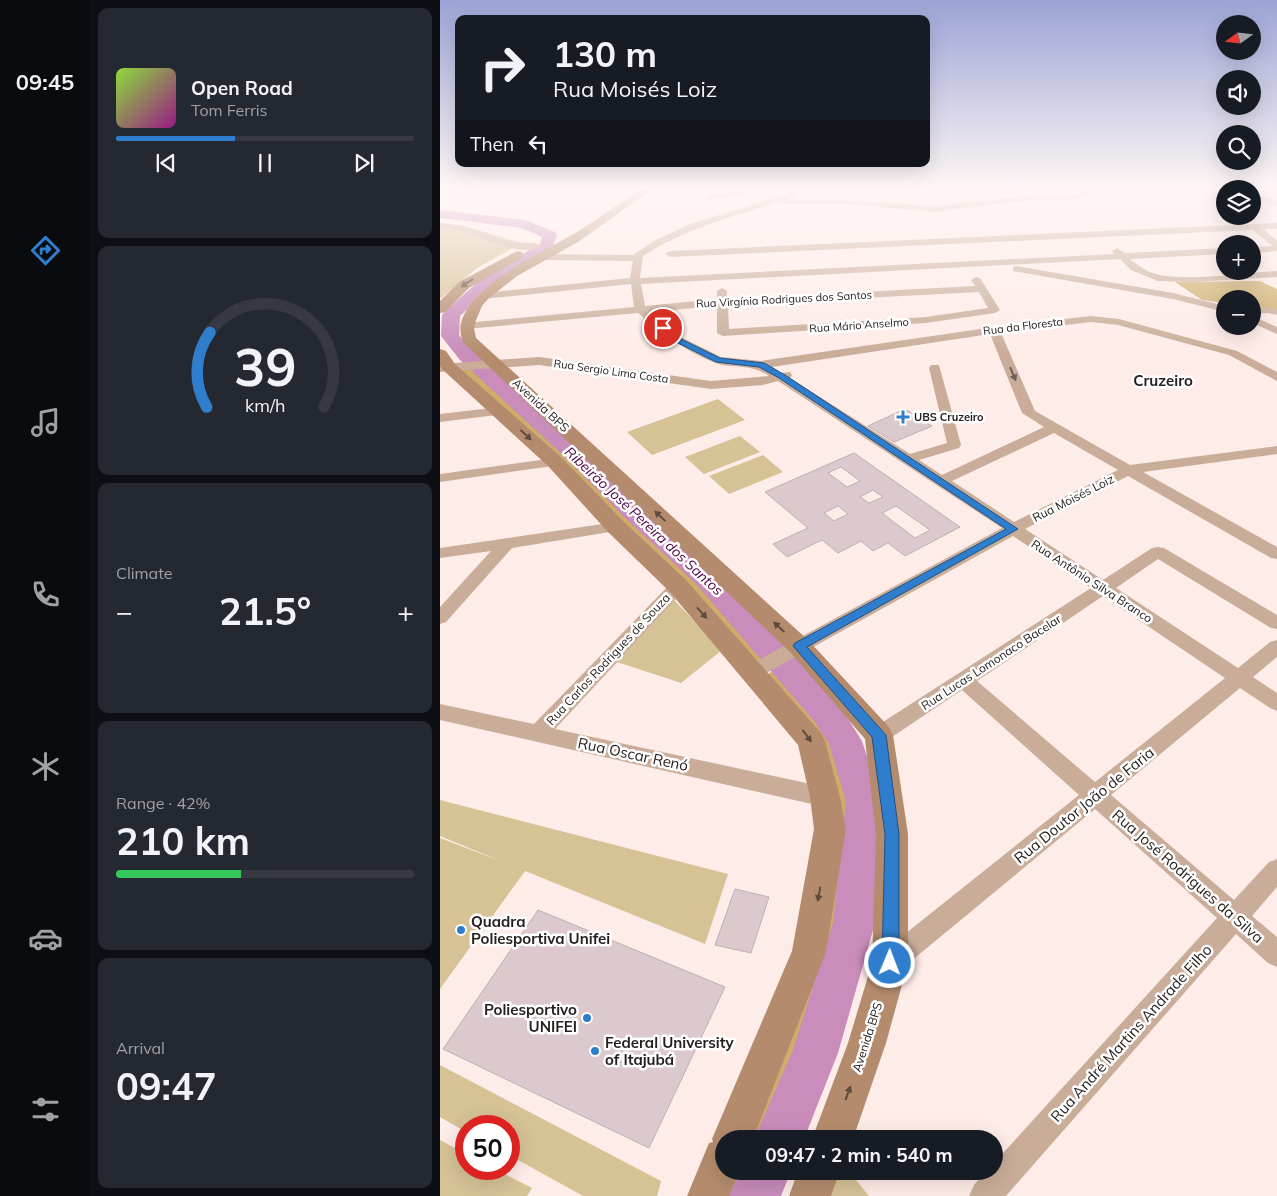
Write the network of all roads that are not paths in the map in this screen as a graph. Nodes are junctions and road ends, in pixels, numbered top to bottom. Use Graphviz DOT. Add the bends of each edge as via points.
graph roads {
  1 [pos="480,243"];
  2 [pos="503,243"];
  3 [pos="548,243"];
  4 [pos="559,243"];
  5 [pos="656,243"];
  6 [pos="1036,243"];
  7 [pos="1110,243"];
  8 [pos="509,245"];
  9 [pos="1277,248"];
  10 [pos="539,249"];
  11 [pos="1261,249"];
  12 [pos="1216,251"];
  13 [pos="959,253"];
  14 [pos="670,254"];
  15 [pos="501,255"];
  16 [pos="1120,256"];
  17 [pos="636,258"];
  18 [pos="986,263"];
  19 [pos="721,264"];
  20 [pos="1277,274"];
  21 [pos="635,281"];
  22 [pos="982,289"];
  23 [pos="483,296"];
  24 [pos="722,302"];
  25 [pos="1216,307"];
  26 [pos="440,309"];
  27 [pos="640,309"];
  28 [pos="1261,310"];
  29 [pos="1277,312"];
  30 [pos="926,320"];
  31 [pos="1261,323"];
  32 [pos="466,326"];
  33 [pos="994,330"];
  34 [pos="1277,331"];
  35 [pos="942,338"];
  36 [pos="837,354"];
  37 [pos="446,364"];
  38 [pos="495,364"];
  39 [pos="761,365"];
  40 [pos="935,368"];
  41 [pos="782,377"];
  42 [pos="1277,377"];
  43 [pos="500,411"];
  44 [pos="440,418"];
  45 [pos="1053,428"];
  46 [pos="1277,450"];
  47 [pos="908,459"];
  48 [pos="555,462"];
  49 [pos="1130,469"];
  50 [pos="440,478"];
  51 [pos="941,481"];
  52 [pos="616,527"];
  53 [pos="1013,529"];
  54 [pos="506,544"];
  55 [pos="440,553"];
  56 [pos="1277,554"];
  57 [pos="678,586"];
  58 [pos="1103,588"];
  59 [pos="440,618"];
  60 [pos="1277,623"];
  61 [pos="796,648"];
  62 [pos="1277,648"];
  63 [pos="763,666"];
  64 [pos="1239,678"];
  65 [pos="963,680"];
  66 [pos="1277,703"];
  67 [pos="440,712"];
  68 [pos="539,733"];
  69 [pos="879,735"];
  70 [pos="825,796"];
  71 [pos="1095,796"];
  72 [pos="1277,870"];
  73 [pos="1234,917"];
  74 [pos="1277,954"];
  75 [pos="890,963"];
  76 [pos="736,1130"];
  77 [pos="835,1130"];
  78 [pos="715,1179"];
  79 [pos="816,1180"];
  80 [pos="708,1196"];
  81 [pos="810,1196"];
  82 [pos="985,1196"];
  1 -- 15 [label="street"];
  2 -- 8 [label="street"];
  3 -- 10 [label="main road"];
  4 -- 10 [label="main road"];
  5 -- 17 [label="street"];
  6 -- 13 [label="street"];
  7 -- 16 [label="street"];
  8 -- 10 [label="street"];
  8 -- 15 [label="street"];
  9 -- 11 [label="street"];
  10 -- 15 [label="main road"];
  10 -- 17 [label="street"];
  10 -- 23 [label="main road"];
  12 -- 16 [label="street"];
  13 -- 18 [label="street"];
  13 -- 19 [label="street"];
  13 -- 19 [label="street"];
  13 -- 22 [label="street"];
  14 -- 19 [label="street"];
  15 -- 26 [label="main road, one-way"];
  16 -- 18 [label="street"];
  16 -- 20 [label="street" via="1134,268 1158,278"];
  17 -- 21 [label="street"];
  18 -- 25 [label="street" via="1173,296"];
  19 -- 21 [label="street"];
  19 -- 24 [label="street"];
  21 -- 23 [label="street"];
  21 -- 27 [label="street"];
  22 -- 24 [label="street, Rua Virgínia Rodrigues dos Santos"];
  22 -- 30 [label="street, Rua Mário Anselmo" via="995,310"];
  23 -- 32 [label="main road"];
  24 -- 27 [label="street, Rua Virgínia Rodrigues dos Santos"];
  24 -- 30 [label="street, Rua Mário Anselmo" via="723,333"];
  27 -- 32 [label="street, Rua Virgínia Rodrigues dos Santos"];
  27 -- 39 [label="street, Rua da Floresta" via="675,338 718,360"];
  28 -- 29 [label="street"];
  30 -- 35 [label="street"];
  31 -- 34 [label="street"];
  32 -- 38 [label="main road, Avenida BPS" via="469,340"];
  33 -- 35 [label="street, Rua da Floresta"];
  33 -- 42 [label="street, Rua da Floresta" via="1091,318 1119,322 1233,353"];
  33 -- 45 [label="street, one-way" via="1029,413"];
  35 -- 36 [label="street, Rua da Floresta"];
  36 -- 39 [label="street, Rua da Floresta"];
  36 -- 41 [label="street, Rua Sergio Lima Costa"];
  37 -- 38 [label="street, Rua Sergio Lima Costa"];
  37 -- 43 [label="main road"];
  38 -- 41 [label="street, Rua Sergio Lima Costa" via="539,361 711,385 763,382"];
  61 -- 38 [label="main road, Avenida BPS, one-way"];
  39 -- 41 [label="street, Rua da Floresta"];
  40 -- 47 [label="street" via="954,444"];
  41 -- 47 [label="street, Rua Antônio Silva Branco"];
  43 -- 44 [label="street"];
  43 -- 48 [label="main road, one-way"];
  45 -- 49 [label="street"];
  45 -- 51 [label="street"];
  46 -- 49 [label="street, Rua Moisés Loiz"];
  47 -- 51 [label="street, Rua Antônio Silva Branco"];
  48 -- 50 [label="street"];
  48 -- 52 [label="main road"];
  49 -- 53 [label="street, Rua Moisés Loiz"];
  49 -- 56 [label="street"];
  51 -- 53 [label="street, Rua Antônio Silva Branco"];
  52 -- 54 [label="street"];
  52 -- 57 [label="main road"];
  53 -- 58 [label="street, Rua Antônio Silva Branco"];
  53 -- 61 [label="street, Rua Moisés Loiz"];
  54 -- 55 [label="street"];
  54 -- 59 [label="street"];
  57 -- 63 [label="main road, one-way"];
  57 -- 68 [label="street, Rua Carlos Rodrigues de Souza"];
  58 -- 60 [label="street, Rua Lucas Lomonaco Bacelar" via="1158,552"];
  58 -- 64 [label="street, Rua Antônio Silva Branco"];
  58 -- 65 [label="street, Rua Lucas Lomonaco Bacelar"];
  61 -- 63 [label="street, Rua Moisés Loiz"];
  61 -- 69 [label="main road, Avenida BPS"];
  62 -- 64 [label="street, Rua Doutor João de Faria"];
  63 -- 70 [label="main road, one-way" via="812,740"];
  64 -- 66 [label="street, Rua Antônio Silva Branco"];
  64 -- 71 [label="street, Rua Doutor João de Faria"];
  65 -- 69 [label="street, Rua Lucas Lomonaco Bacelar"];
  65 -- 71 [label="street, Rua José Rodrigues da Silva"];
  67 -- 68 [label="street, Rua Oscar Renó"];
  68 -- 70 [label="street, Rua Oscar Renó"];
  69 -- 75 [label="main road, Avenida BPS" via="892,834"];
  70 -- 76 [label="main road, one-way" via="830,829 809,952"];
  71 -- 73 [label="street, Rua José Rodrigues da Silva"];
  71 -- 75 [label="street, Rua Doutor João de Faria"];
  72 -- 73 [label="street, Rua André Martins Andrade Filho"];
  73 -- 74 [label="street, Rua José Rodrigues da Silva"];
  73 -- 82 [label="street, Rua André Martins Andrade Filho"];
  77 -- 75 [label="main road, Avenida BPS, one-way" via="867,1043"];
  78 -- 80 [label="main road"];
  79 -- 81 [label="main road"];
}
